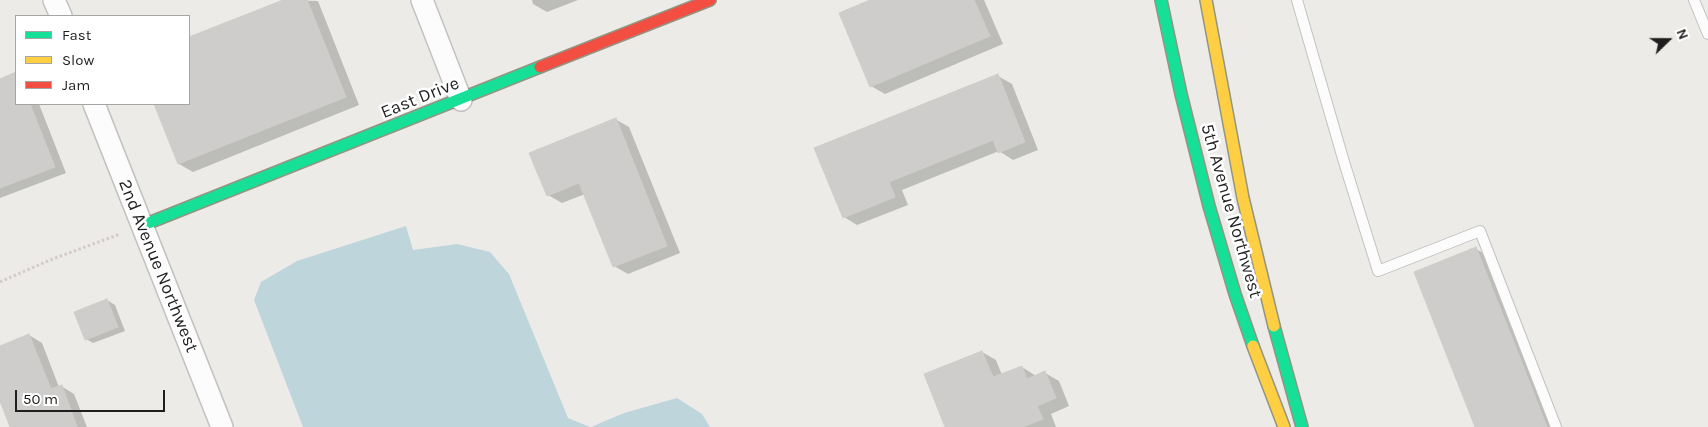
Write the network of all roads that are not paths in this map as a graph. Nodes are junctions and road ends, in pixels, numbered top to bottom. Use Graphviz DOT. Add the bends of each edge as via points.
graph roads {
  1 [pos="54,0"];
  2 [pos="422,0"];
  3 [pos="710,0"];
  4 [pos="1161,0"];
  5 [pos="1206,0"];
  6 [pos="1297,0"];
  7 [pos="1694,0"];
  8 [pos="60,15"];
  9 [pos="1708,34"];
  10 [pos="461,100"];
  11 [pos="94,105"];
  12 [pos="141,226"];
  13 [pos="222,427"];
  14 [pos="1284,427"];
  15 [pos="1302,427"];
  16 [pos="1556,427"];
  1 -- 8 [label="street"];
  2 -- 10 [label="street"];
  3 -- 10 [label="main road, East Drive"];
  4 -- 14 [label="main road, 5th Avenue Northwest" via="1181,94 1235,294"];
  5 -- 15 [label="main road, 5th Avenue Northwest" via="1243,198"];
  6 -- 16 [label="lane" via="1378,272 1480,231"];
  7 -- 9 [label="lane"];
  10 -- 12 [label="main road, East Drive"];
  11 -- 12 [label="street, 2nd Avenue Northwest"];
  12 -- 13 [label="street, 2nd Avenue Northwest"];
}
